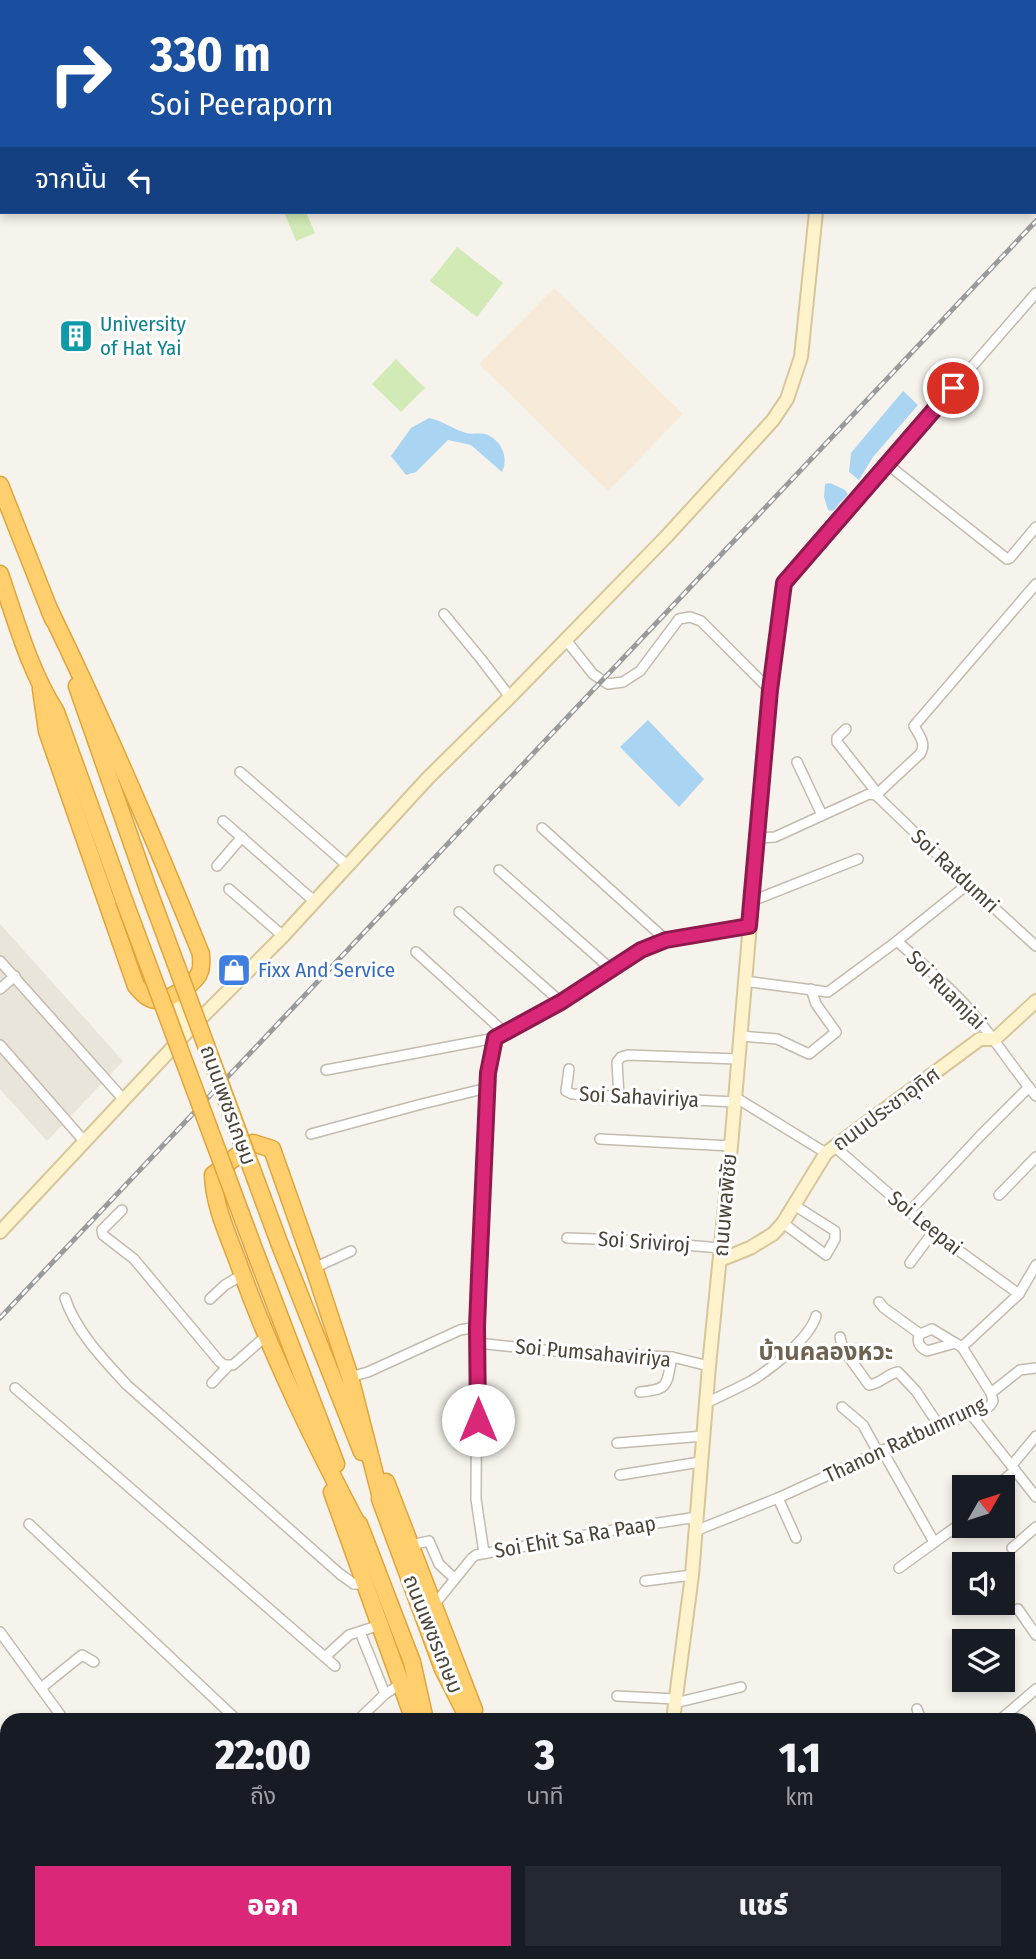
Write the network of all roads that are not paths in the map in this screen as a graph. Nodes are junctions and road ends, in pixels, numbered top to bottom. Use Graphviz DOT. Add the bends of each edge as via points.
graph roads {
  1 [pos="816,214"];
  2 [pos="1036,293"];
  3 [pos="887,464"];
  4 [pos="0,485"];
  5 [pos="1036,527"];
  6 [pos="0,574"];
  7 [pos="1036,584"];
  8 [pos="50,611"];
  9 [pos="444,614"];
  10 [pos="566,640"];
  11 [pos="41,689"];
  12 [pos="770,690"];
  13 [pos="510,697"];
  14 [pos="846,729"];
  15 [pos="797,762"];
  16 [pos="240,772"];
  17 [pos="876,795"];
  18 [pos="822,816"];
  19 [pos="223,821"];
  20 [pos="542,828"];
  21 [pos="242,837"];
  22 [pos="758,838"];
  23 [pos="859,859"];
  24 [pos="347,865"];
  25 [pos="217,866"];
  26 [pos="499,870"];
  27 [pos="968,884"];
  28 [pos="229,889"];
  29 [pos="314,901"];
  30 [pos="752,901"];
  31 [pos="459,912"];
  32 [pos="749,926"];
  33 [pos="283,936"];
  34 [pos="666,940"];
  35 [pos="897,941"];
  36 [pos="1036,946"];
  37 [pos="416,952"];
  38 [pos="0,961"];
  39 [pos="611,969"];
  40 [pos="15,976"];
  41 [pos="744,981"];
  42 [pos="0,989"];
  43 [pos="811,989"];
  44 [pos="176,994"];
  45 [pos="1036,1001"];
  46 [pos="561,1002"];
  47 [pos="189,1030"];
  48 [pos="504,1032"];
  49 [pos="741,1036"];
  50 [pos="495,1038"];
  51 [pos="995,1039"];
  52 [pos="0,1045"];
  53 [pos="738,1059"];
  54 [pos="569,1069"];
  55 [pos="326,1070"];
  56 [pos="1029,1087"];
  57 [pos="487,1088"];
  58 [pos="619,1096"];
  59 [pos="1036,1096"];
  60 [pos="735,1099"];
  61 [pos="124,1100"];
  62 [pos="312,1134"];
  63 [pos="600,1139"];
  64 [pos="84,1141"];
  65 [pos="731,1146"];
  66 [pos="831,1150"];
  67 [pos="1036,1157"];
  68 [pos="999,1195"];
  69 [pos="794,1205"];
  70 [pos="122,1210"];
  71 [pos="909,1212"];
  72 [pos="783,1223"];
  73 [pos="0,1232"];
  74 [pos="933,1232"];
  75 [pos="567,1238"];
  76 [pos="351,1251"];
  77 [pos="721,1254"];
  78 [pos="910,1263"];
  79 [pos="1036,1265"];
  80 [pos="314,1268"];
  81 [pos="242,1275"];
  82 [pos="1019,1294"];
  83 [pos="65,1297"];
  84 [pos="210,1299"];
  85 [pos="879,1302"];
  86 [pos="816,1316"];
  87 [pos="477,1327"];
  88 [pos="920,1334"];
  89 [pos="267,1335"];
  90 [pos="840,1337"];
  91 [pos="477,1343"];
  92 [pos="958,1345"];
  93 [pos="672,1357"];
  94 [pos="228,1366"];
  95 [pos="709,1366"];
  96 [pos="1036,1368"];
  97 [pos="350,1377"];
  98 [pos="212,1382"];
  99 [pos="15,1388"];
  100 [pos="639,1392"];
  101 [pos="991,1393"];
  102 [pos="706,1403"];
  103 [pos="842,1408"];
  104 [pos="970,1413"];
  105 [pos="364,1424"];
  106 [pos="940,1427"];
  107 [pos="704,1436"];
  108 [pos="1036,1436"];
  109 [pos="312,1437"];
  110 [pos="617,1443"];
  111 [pos="880,1451"];
  112 [pos="701,1462"];
  113 [pos="1014,1468"];
  114 [pos="620,1475"];
  115 [pos="1007,1475"];
  116 [pos="1036,1497"];
  117 [pos="778,1498"];
  118 [pos="383,1506"];
  119 [pos="696,1517"];
  120 [pos="29,1524"];
  121 [pos="1036,1527"];
  122 [pos="952,1529"];
  123 [pos="361,1531"];
  124 [pos="695,1531"];
  125 [pos="796,1538"];
  126 [pos="934,1542"];
  127 [pos="411,1545"];
  128 [pos="1012,1548"];
  129 [pos="484,1553"];
  130 [pos="899,1568"];
  131 [pos="692,1576"];
  132 [pos="455,1579"];
  133 [pos="645,1581"];
  134 [pos="364,1584"];
  135 [pos="435,1605"];
  136 [pos="1018,1609"];
  137 [pos="380,1625"];
  138 [pos="0,1632"];
  139 [pos="360,1632"];
  140 [pos="1036,1636"];
  141 [pos="325,1657"];
  142 [pos="94,1662"];
  143 [pos="412,1662"];
  144 [pos="335,1666"];
  145 [pos="443,1669"];
  146 [pos="401,1684"];
  147 [pos="741,1687"];
  148 [pos="41,1688"];
  149 [pos="1036,1689"];
  150 [pos="384,1695"];
  151 [pos="617,1696"];
  152 [pos="675,1701"];
  153 [pos="917,1709"];
  154 [pos="59,1713"];
  155 [pos="230,1713"];
  156 [pos="365,1713"];
  157 [pos="411,1713"];
  158 [pos="423,1713"];
  159 [pos="431,1713"];
  160 [pos="459,1713"];
  161 [pos="465,1713"];
  162 [pos="474,1713"];
  163 [pos="674,1713"];
  164 [pos="919,1713"];
  165 [pos="1008,1713"];
  1 -- 10 [label="street" via="800,358 787,398 773,420"];
  2 -- 3 [label="street"];
  3 -- 5 [label="street" via="1007,559"];
  3 -- 12 [label="street" via="784,583"];
  4 -- 8 [label="highway, ถนนเพชรเกษม"];
  6 -- 11 [label="highway, ถนนเพชรเกษม"];
  7 -- 17 [label="street" via="914,726 923,749"];
  8 -- 44 [label="highway" via="103,719 201,954 201,971"];
  8 -- 118 [label="highway, ถนนเพชรเกษม, bridge" via="280,1245"];
  9 -- 13 [label="street"];
  10 -- 12 [label="street" via="593,674 608,684 623,682 640,671 679,619 690,617 701,621"];
  10 -- 13 [label="street"];
  11 -- 44 [label="highway" via="47,731 136,986 145,996 158,1000"];
  11 -- 123 [label="highway, ถนนเพชรเกษม, bridge" via="56,712"];
  12 -- 22 [label="street, ถนนพลพิชัย"];
  13 -- 24 [label="street"];
  14 -- 17 [label="street, Soi Ratdumri" via="837,742"];
  15 -- 18 [label="street"];
  16 -- 24 [label="street"];
  17 -- 18 [label="street"];
  17 -- 27 [label="street, Soi Ratdumri"];
  18 -- 22 [label="street" via="775,836"];
  19 -- 21 [label="street"];
  20 -- 34 [label="street" via="564,843"];
  21 -- 25 [label="street"];
  21 -- 29 [label="street"];
  22 -- 30 [label="street, ถนนพลพิชัย"];
  23 -- 30 [label="street"];
  24 -- 29 [label="street"];
  26 -- 39 [label="street"];
  27 -- 35 [label="street"];
  27 -- 36 [label="street, Soi Ratdumri"];
  28 -- 33 [label="street"];
  29 -- 33 [label="street"];
  30 -- 32 [label="street, ถนนพลพิชัย"];
  31 -- 46 [label="street"];
  32 -- 34 [label="street"];
  32 -- 41 [label="street, ถนนพลพิชัย"];
  33 -- 47 [label="street"];
  34 -- 39 [label="street"];
  35 -- 43 [label="street" via="828,992"];
  35 -- 51 [label="street, Soi Ruamjai" via="967,1006"];
  37 -- 48 [label="street"];
  38 -- 40 [label="street"];
  39 -- 46 [label="street"];
  40 -- 42 [label="street"];
  40 -- 61 [label="street"];
  41 -- 43 [label="street"];
  41 -- 49 [label="street, ถนนพลพิชัย"];
  43 -- 49 [label="street" via="822,1016 836,1032 809,1054 776,1039"];
  44 -- 47 [label="street"];
  45 -- 51 [label="street, ถนนประชาอุทิศ"];
  46 -- 48 [label="street"];
  47 -- 61 [label="street"];
  48 -- 50 [label="street"];
  49 -- 53 [label="street, ถนนพลพิชัย"];
  50 -- 55 [label="street"];
  50 -- 57 [label="street"];
  51 -- 56 [label="street, Soi Ruamjai"];
  51 -- 66 [label="street, ถนนประชาอุทิศ" via="980,1039"];
  52 -- 64 [label="street"];
  53 -- 58 [label="street" via="621,1057 617,1062"];
  53 -- 60 [label="street, ถนนพลพิชัย"];
  54 -- 58 [label="street, Soi Sahaviriya" via="568,1093"];
  56 -- 59 [label="street, Soi Ruamjai"];
  56 -- 71 [label="street"];
  57 -- 62 [label="street"];
  57 -- 87 [label="street"];
  58 -- 60 [label="street, Soi Sahaviriya"];
  60 -- 65 [label="street, ถนนพลพิชัย"];
  60 -- 66 [label="street, Soi Leepai"];
  61 -- 64 [label="street"];
  63 -- 65 [label="street"];
  64 -- 73 [label="street"];
  65 -- 77 [label="street, ถนนพลพิชัย"];
  66 -- 69 [label="street, ถนนประชาอุทิศ"];
  66 -- 71 [label="street, Soi Leepai"];
  67 -- 68 [label="street"];
  69 -- 72 [label="street, ถนนประชาอุทิศ"];
  69 -- 72 [label="street" via="835,1231 826,1255"];
  70 -- 94 [label="street" via="102,1230 103,1235 134,1259"];
  71 -- 74 [label="street, Soi Leepai"];
  72 -- 77 [label="street, ถนนประชาอุทิศ" via="750,1248"];
  74 -- 78 [label="street"];
  74 -- 82 [label="street, Soi Leepai"];
  75 -- 77 [label="street, Soi Sriviroj" via="623,1240"];
  76 -- 80 [label="street"];
  77 -- 95 [label="street, ถนนพลพิชัย"];
  79 -- 82 [label="street"];
  80 -- 81 [label="highway" via="272,1149 253,1143 213,1175 213,1194"];
  80 -- 97 [label="highway"];
  81 -- 84 [label="street"];
  81 -- 89 [label="highway"];
  82 -- 92 [label="street"];
  83 -- 134 [label="street" via="80,1328 127,1385 348,1581"];
  85 -- 88 [label="street"];
  86 -- 102 [label="street" via="807,1335 754,1379"];
  87 -- 91 [label="street"];
  87 -- 97 [label="street"];
  88 -- 92 [label="street" via="932,1329"];
  88 -- 92 [label="street" via="918,1344 927,1350"];
  89 -- 94 [label="street"];
  89 -- 109 [label="highway"];
  90 -- 106 [label="street" via="843,1349 869,1385 898,1372"];
  91 -- 93 [label="street, Soi Pumsahaviriya"];
  91 -- 129 [label="street" via="476,1499"];
  92 -- 101 [label="street, Thanon Ratbumrung"];
  93 -- 95 [label="street, Soi Pumsahaviriya"];
  93 -- 100 [label="street" via="663,1387"];
  94 -- 98 [label="street"];
  95 -- 102 [label="street, ถนนพลพิชัย"];
  96 -- 101 [label="street" via="1020,1370"];
  97 -- 105 [label="highway"];
  99 -- 141 [label="street"];
  101 -- 104 [label="street, Thanon Ratbumrung" via="990,1406"];
  102 -- 107 [label="street, ถนนพลพิชัย"];
  103 -- 111 [label="street" via="863,1424"];
  104 -- 106 [label="street, Thanon Ratbumrung"];
  104 -- 113 [label="street"];
  105 -- 118 [label="highway"];
  105 -- 127 [label="highway"];
  106 -- 111 [label="street, Thanon Ratbumrung"];
  107 -- 110 [label="street"];
  107 -- 112 [label="street, ถนนพลพิชัย"];
  108 -- 113 [label="street"];
  109 -- 123 [label="highway"];
  109 -- 134 [label="highway"];
  111 -- 117 [label="street, Thanon Ratbumrung"];
  111 -- 126 [label="street"];
  112 -- 114 [label="street"];
  112 -- 119 [label="street, ถนนพลพิชัย"];
  113 -- 115 [label="street"];
  113 -- 116 [label="street"];
  117 -- 124 [label="street, Thanon Ratbumrung"];
  117 -- 125 [label="street"];
  118 -- 145 [label="highway, ถนนเพชรเกษม"];
  119 -- 124 [label="street, ถนนพลพิชัย"];
  119 -- 129 [label="street, Soi Ehit Sa Ra Paap"];
  120 -- 155 [label="street"];
  121 -- 128 [label="street"];
  122 -- 126 [label="street"];
  123 -- 143 [label="highway, ถนนเพชรเกษม"];
  124 -- 131 [label="street, ถนนพลพิชัย"];
  126 -- 130 [label="street"];
  127 -- 132 [label="street" via="429,1541 439,1564"];
  127 -- 135 [label="highway"];
  129 -- 132 [label="street, Soi Ehit Sa Ra Paap" via="472,1558"];
  131 -- 133 [label="street"];
  131 -- 152 [label="street, ถนนพลพิชัย"];
  132 -- 135 [label="street, Soi Ehit Sa Ra Paap"];
  134 -- 137 [label="highway"];
  135 -- 162 [label="highway"];
  136 -- 140 [label="street"];
  137 -- 139 [label="street"];
  137 -- 146 [label="highway"];
  138 -- 148 [label="street"];
  139 -- 141 [label="street" via="349,1635"];
  139 -- 150 [label="street"];
  141 -- 144 [label="street"];
  142 -- 148 [label="street" via="82,1655"];
  143 -- 158 [label="highway, ถนนเพชรเกษม"];
  143 -- 159 [label="highway"];
  145 -- 160 [label="highway"];
  145 -- 161 [label="highway, ถนนเพชรเกษม"];
  146 -- 150 [label="street"];
  146 -- 157 [label="highway"];
  147 -- 152 [label="street"];
  148 -- 154 [label="street"];
  149 -- 165 [label="street"];
  150 -- 156 [label="street"];
  151 -- 152 [label="street"];
  152 -- 163 [label="street, ถนนพลพิชัย"];
  153 -- 164 [label="street"];
}
